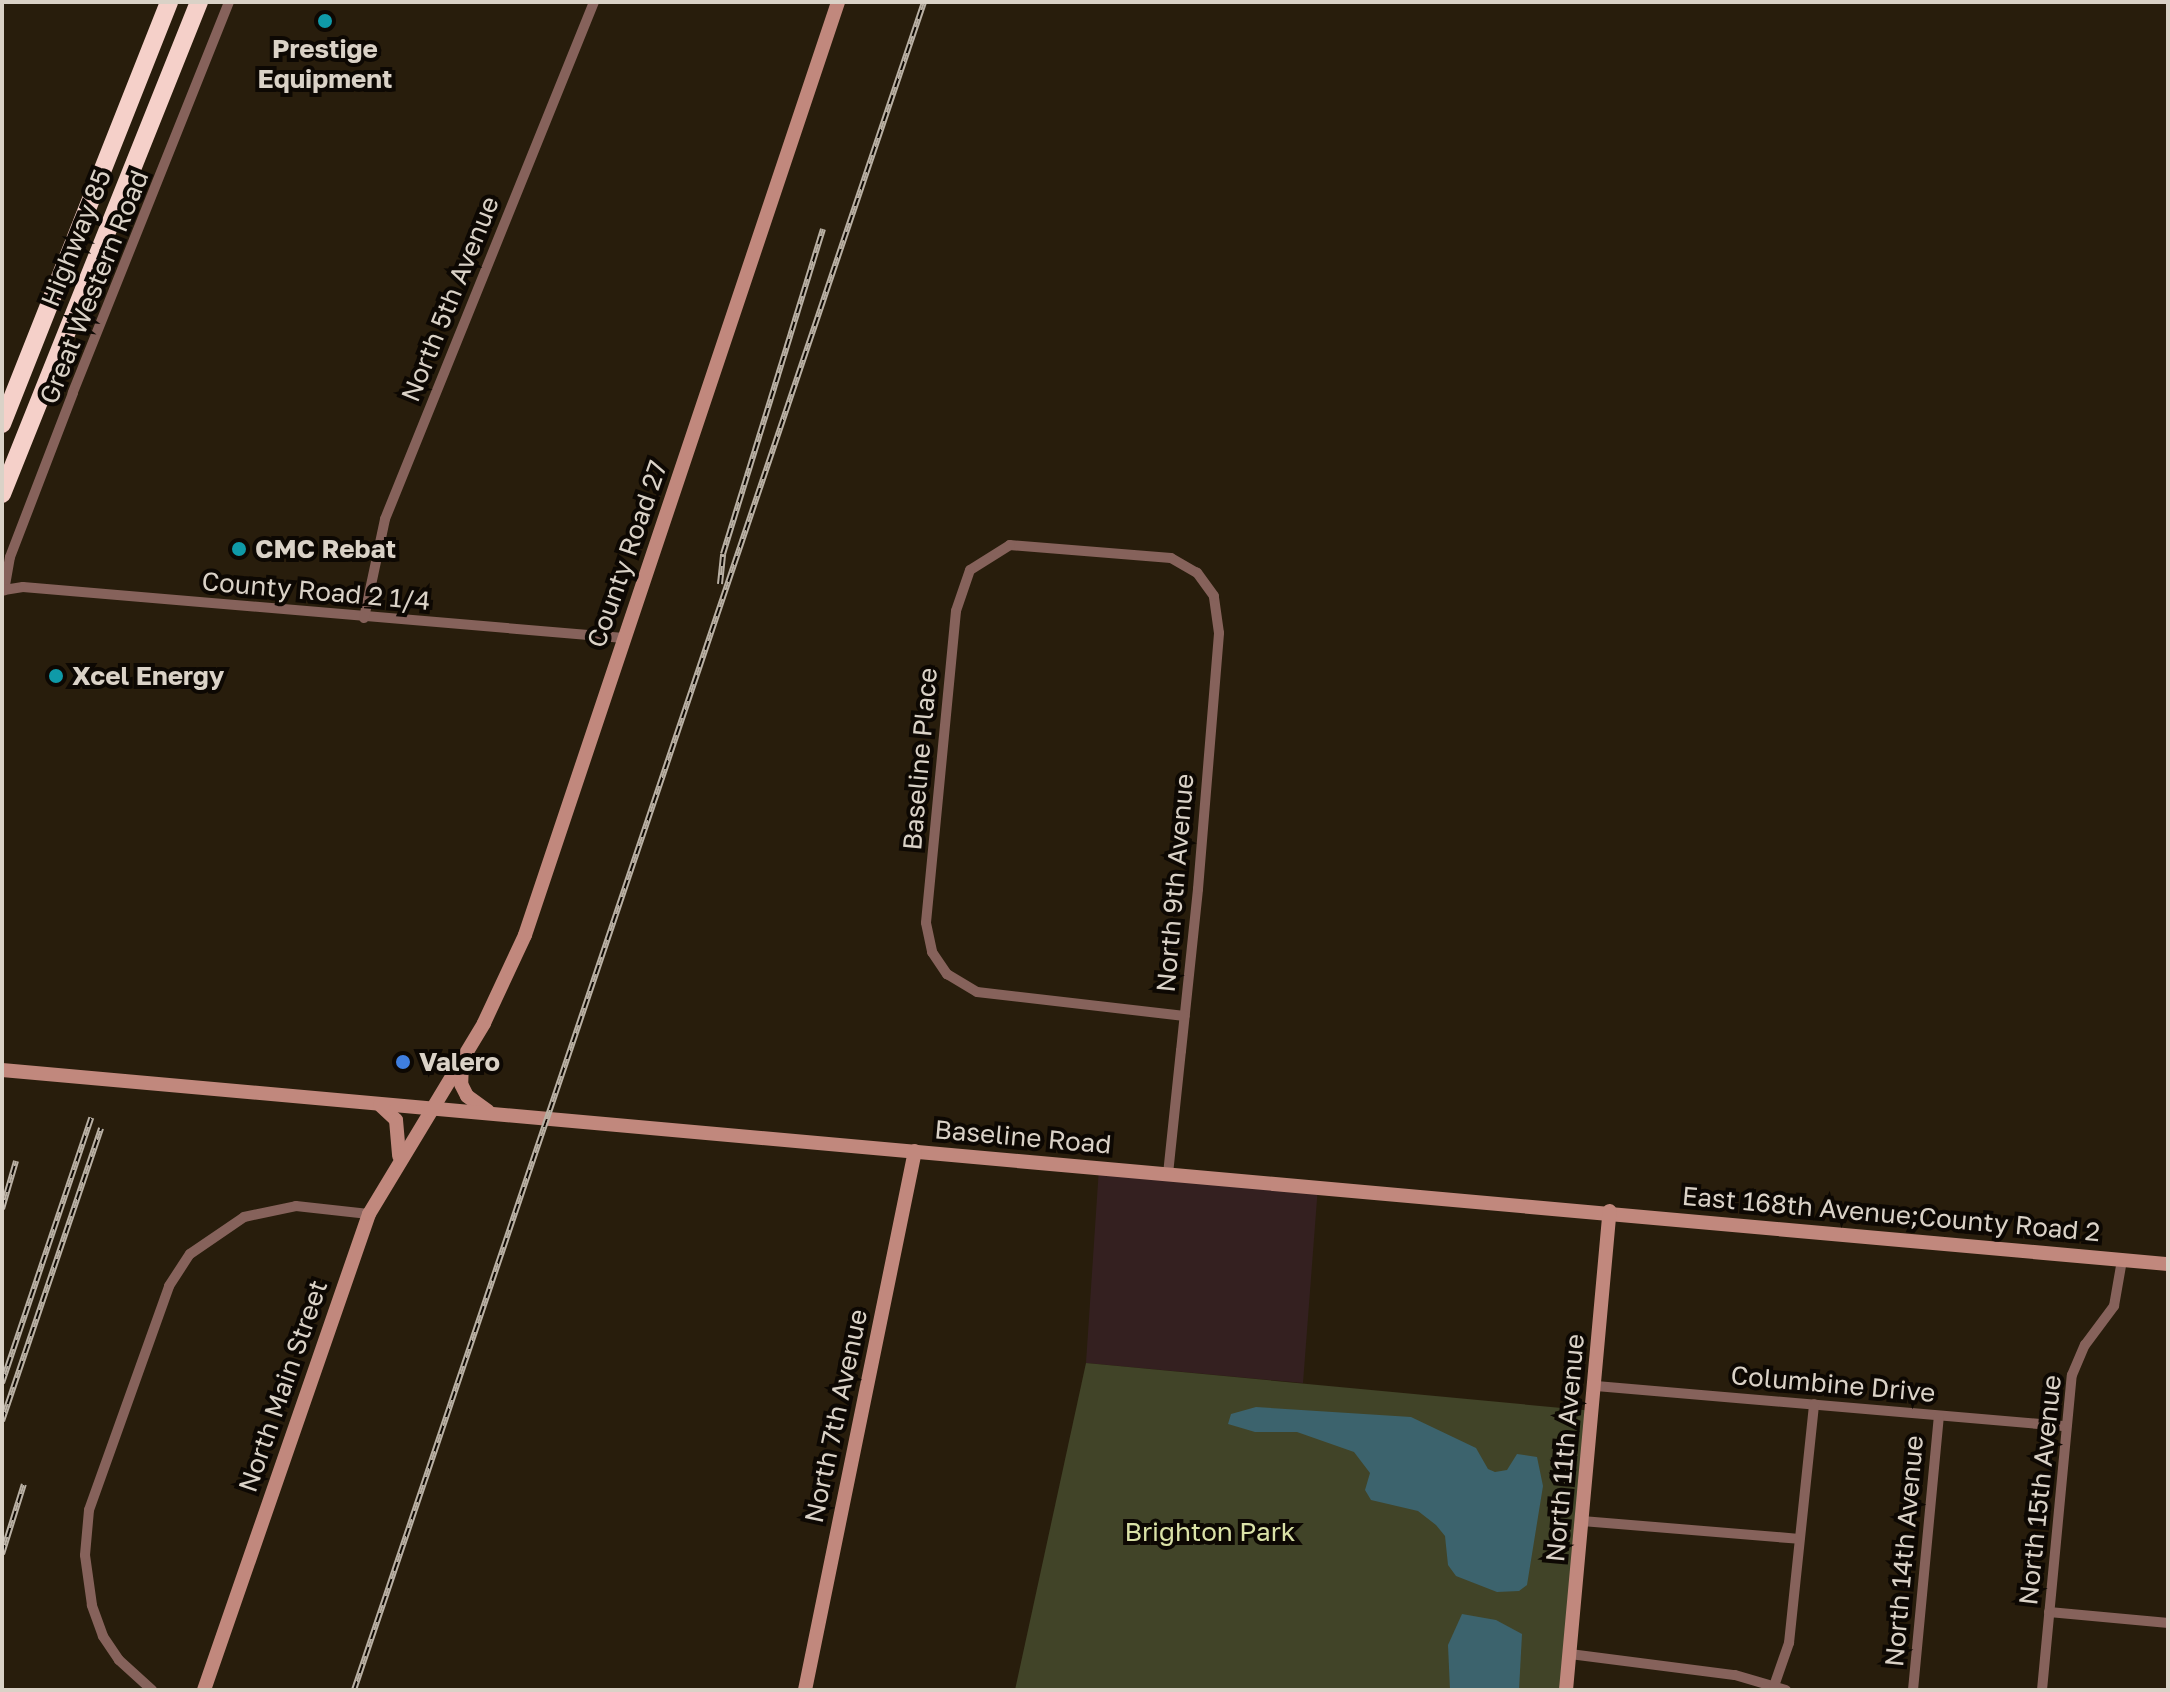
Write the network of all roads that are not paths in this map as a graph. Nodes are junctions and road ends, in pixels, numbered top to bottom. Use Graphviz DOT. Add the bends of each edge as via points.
graph roads {
  1 [pos="169,2"];
  2 [pos="199,2"];
  3 [pos="229,2"];
  4 [pos="594,2"];
  5 [pos="838,2"];
  6 [pos="2,424"];
  7 [pos="2,494"];
  8 [pos="4,590"];
  9 [pos="1214,596"];
  10 [pos="364,618"];
  11 [pos="624,638"];
  12 [pos="1185,1016"];
  13 [pos="462,1060"];
  14 [pos="2,1070"];
  15 [pos="376,1103"];
  16 [pos="432,1108"];
  17 [pos="492,1114"];
  18 [pos="915,1151"];
  19 [pos="398,1160"];
  20 [pos="1168,1174"];
  21 [pos="1610,1211"];
  22 [pos="369,1214"];
  23 [pos="2122,1260"];
  24 [pos="2168,1264"];
  25 [pos="1596,1386"];
  26 [pos="1814,1404"];
  27 [pos="1939,1416"];
  28 [pos="2066,1426"];
  29 [pos="1582,1521"];
  30 [pos="1799,1539"];
  31 [pos="2049,1612"];
  32 [pos="2168,1623"];
  33 [pos="1570,1654"];
  34 [pos="1780,1688"];
  35 [pos="152,1690"];
  36 [pos="204,1690"];
  37 [pos="805,1690"];
  38 [pos="1566,1690"];
  39 [pos="1913,1690"];
  40 [pos="2042,1690"];
  1 -- 6 [label="highway, Highway 85"];
  2 -- 7 [label="highway, Highway 85"];
  3 -- 8 [label="street, Great Western Road" via="10,557"];
  4 -- 10 [label="street, North 5th Avenue" via="390,506 372,562"];
  5 -- 11 [label="street, County Road 27"];
  8 -- 10 [label="street, County Road 2 1/4" via="23,587"];
  9 -- 12 [label="street, North 9th Avenue" via="1219,633"];
  9 -- 12 [label="street, Baseline Place" via="1185,564 1148,554 1010,545 970,570 956,611 926,923 941,968 977,992"];
  10 -- 11 [label="street, County Road 2 1/4"];
  11 -- 13 [label="street, County Road 27" via="525,935 504,986"];
  12 -- 20 [label="street, North 9th Avenue"];
  13 -- 16 [label="street, County Road 27"];
  13 -- 17 [label="street" via="461,1084 467,1096"];
  14 -- 15 [label="street"];
  15 -- 16 [label="street"];
  15 -- 19 [label="street" via="396,1120"];
  16 -- 17 [label="street, Baseline Road"];
  16 -- 19 [label="street, North Main Street"];
  17 -- 18 [label="street, Baseline Road"];
  18 -- 20 [label="street, Baseline Road"];
  18 -- 37 [label="street, North 7th Avenue"];
  19 -- 22 [label="street, North Main Street"];
  20 -- 21 [label="street, Baseline Road"];
  21 -- 23 [label="street, East 168th Avenue;County Road 2"];
  21 -- 25 [label="street, North 11th Avenue"];
  22 -- 35 [label="street" via="296,1206 244,1217 190,1254 169,1286 89,1510 85,1542 88,1588 103,1636 119,1660"];
  22 -- 36 [label="street, North Main Street"];
  23 -- 24 [label="street, East 168th Avenue;County Road 2"];
  23 -- 28 [label="street, North 15th Avenue" via="2114,1306 2076,1364"];
  25 -- 26 [label="street, Columbine Drive"];
  25 -- 29 [label="street, North 11th Avenue"];
  26 -- 27 [label="street, Columbine Drive"];
  26 -- 30 [label="street"];
  27 -- 28 [label="street, Columbine Drive"];
  27 -- 39 [label="street, North 14th Avenue"];
  28 -- 31 [label="street, North 15th Avenue"];
  29 -- 30 [label="street"];
  29 -- 33 [label="street, North 11th Avenue"];
  30 -- 34 [label="street"];
  31 -- 32 [label="street"];
  31 -- 40 [label="street, North 15th Avenue"];
  33 -- 34 [label="street" via="1735,1675"];
  33 -- 38 [label="street, North 11th Avenue"];
}
